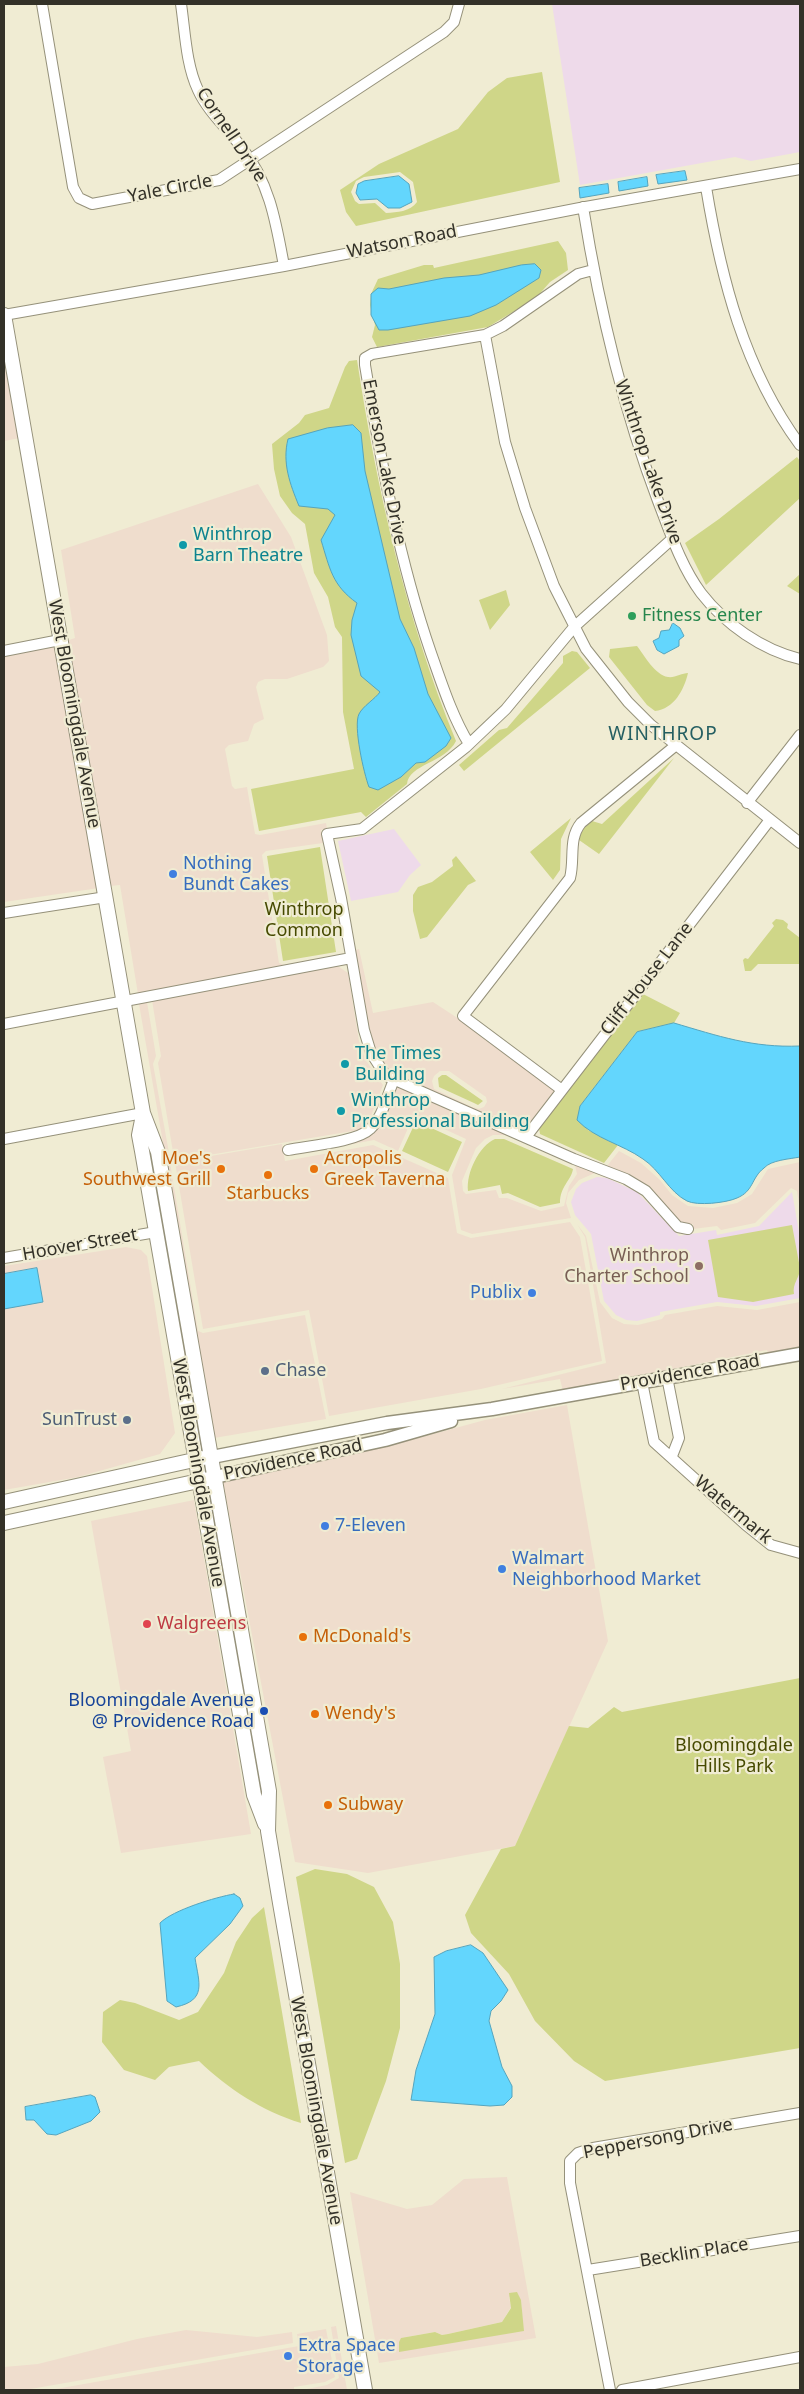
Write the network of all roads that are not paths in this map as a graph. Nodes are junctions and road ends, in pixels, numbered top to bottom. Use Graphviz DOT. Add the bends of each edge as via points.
graph roads {
  1 [pos="42,4"];
  2 [pos="181,4"];
  3 [pos="459,4"];
  4 [pos="251,160"];
  5 [pos="800,169"];
  6 [pos="706,187"];
  7 [pos="583,207"];
  8 [pos="284,266"];
  9 [pos="593,270"];
  10 [pos="4,315"];
  11 [pos="485,334"];
  12 [pos="800,445"];
  13 [pos="672,539"];
  14 [pos="574,628"];
  15 [pos="60,640"];
  16 [pos="4,651"];
  17 [pos="800,659"];
  18 [pos="800,735"];
  19 [pos="469,744"];
  20 [pos="675,746"];
  21 [pos="747,802"];
  22 [pos="769,821"];
  23 [pos="800,843"];
  24 [pos="106,897"];
  25 [pos="4,913"];
  26 [pos="351,958"];
  27 [pos="124,1002"];
  28 [pos="4,1024"];
  29 [pos="394,1080"];
  30 [pos="562,1090"];
  31 [pos="143,1113"];
  32 [pos="526,1137"];
  33 [pos="4,1139"];
  34 [pos="288,1150"];
  35 [pos="142,1151"];
  36 [pos="171,1222"];
  37 [pos="688,1229"];
  38 [pos="156,1232"];
  39 [pos="4,1258"];
  40 [pos="800,1354"];
  41 [pos="667,1377"];
  42 [pos="642,1382"];
  43 [pos="492,1409"];
  44 [pos="672,1456"];
  45 [pos="212,1457"];
  46 [pos="195,1459"];
  47 [pos="215,1477"];
  48 [pos="199,1481"];
  49 [pos="4,1502"];
  50 [pos="4,1523"];
  51 [pos="800,1553"];
  52 [pos="268,1831"];
  53 [pos="800,2113"];
  54 [pos="800,2236"];
  55 [pos="588,2270"];
  56 [pos="800,2357"];
  57 [pos="365,2390"];
  58 [pos="610,2390"];
  59 [pos="622,2390"];
  1 -- 4 [label="street, Yale Circle" via="73,187 79,198 99,203 205,184 219,180"];
  2 -- 4 [label="street, Cornell Drive" via="197,88"];
  3 -- 4 [label="street, Yale Circle" via="454,22 444,32"];
  4 -- 8 [label="street, Cornell Drive" via="269,194"];
  5 -- 6 [label="street, Watson Road"];
  6 -- 7 [label="street, Watson Road"];
  6 -- 12 [label="street" via="727,291 746,345 766,389"];
  7 -- 8 [label="street, Watson Road"];
  7 -- 9 [label="street, Winthrop Lake Drive"];
  8 -- 10 [label="street, Watson Road"];
  9 -- 11 [label="street, Emerson Lake Drive" via="578,274 503,326"];
  9 -- 13 [label="street, Winthrop Lake Drive" via="630,418"];
  10 -- 15 [label="main road, West Bloomingdale Avenue"];
  11 -- 14 [label="street" via="508,452 554,586"];
  11 -- 19 [label="street, Emerson Lake Drive" via="372,354 365,358 390,499 408,577 439,676"];
  13 -- 14 [label="street"];
  13 -- 17 [label="street, Winthrop Lake Drive" via="688,574 712,606 759,643"];
  14 -- 19 [label="street" via="506,709"];
  14 -- 20 [label="street" via="586,649 628,702"];
  15 -- 16 [label="street"];
  15 -- 24 [label="main road, West Bloomingdale Avenue"];
  18 -- 21 [label="street"];
  19 -- 26 [label="street" via="362,829 327,834"];
  20 -- 21 [label="street"];
  20 -- 30 [label="street" via="575,830 570,878 463,1016"];
  21 -- 22 [label="street"];
  22 -- 23 [label="street"];
  22 -- 30 [label="street, Cliff House Lane"];
  24 -- 25 [label="street"];
  24 -- 27 [label="main road, West Bloomingdale Avenue"];
  26 -- 27 [label="street"];
  26 -- 29 [label="street" via="371,1053 386,1076"];
  27 -- 28 [label="street"];
  27 -- 31 [label="main road, West Bloomingdale Avenue"];
  29 -- 32 [label="street"];
  29 -- 34 [label="street" via="370,1130 354,1137"];
  30 -- 32 [label="street, Cliff House Lane"];
  31 -- 33 [label="street"];
  31 -- 35 [label="main road, West Bloomingdale Avenue" via="139,1135"];
  31 -- 36 [label="main road, West Bloomingdale Avenue" via="158,1152"];
  32 -- 37 [label="street" via="636,1184 678,1227"];
  35 -- 36 [label="main road" via="151,1164 161,1215"];
  35 -- 38 [label="main road, West Bloomingdale Avenue"];
  36 -- 45 [label="main road, West Bloomingdale Avenue"];
  38 -- 39 [label="street, Hoover Street"];
  38 -- 46 [label="main road, West Bloomingdale Avenue"];
  40 -- 41 [label="street, Providence Road"];
  41 -- 42 [label="street, Providence Road"];
  41 -- 44 [label="street" via="679,1438"];
  42 -- 43 [label="street, Providence Road"];
  42 -- 44 [label="street, Watermark" via="654,1442"];
  43 -- 45 [label="street, Providence Road" via="387,1423"];
  43 -- 47 [label="street, Providence Road" via="385,1440"];
  44 -- 51 [label="street, Watermark" via="771,1545"];
  45 -- 46 [label="main road, Providence Road"];
  45 -- 47 [label="main road, West Bloomingdale Avenue"];
  46 -- 48 [label="main road, West Bloomingdale Avenue"];
  46 -- 49 [label="main road, Providence Road"];
  47 -- 48 [label="main road, Providence Road"];
  47 -- 52 [label="main road, West Bloomingdale Avenue" via="268,1791"];
  48 -- 50 [label="main road, Providence Road"];
  48 -- 52 [label="main road, West Bloomingdale Avenue" via="254,1795"];
  52 -- 57 [label="main road, West Bloomingdale Avenue"];
  53 -- 55 [label="street, Peppersong Drive" via="593,2148 574,2156 569,2166 570,2183"];
  54 -- 55 [label="street, Becklin Place"];
  55 -- 58 [label="street, Peppersong Drive"];
  56 -- 59 [label="street"];
}
